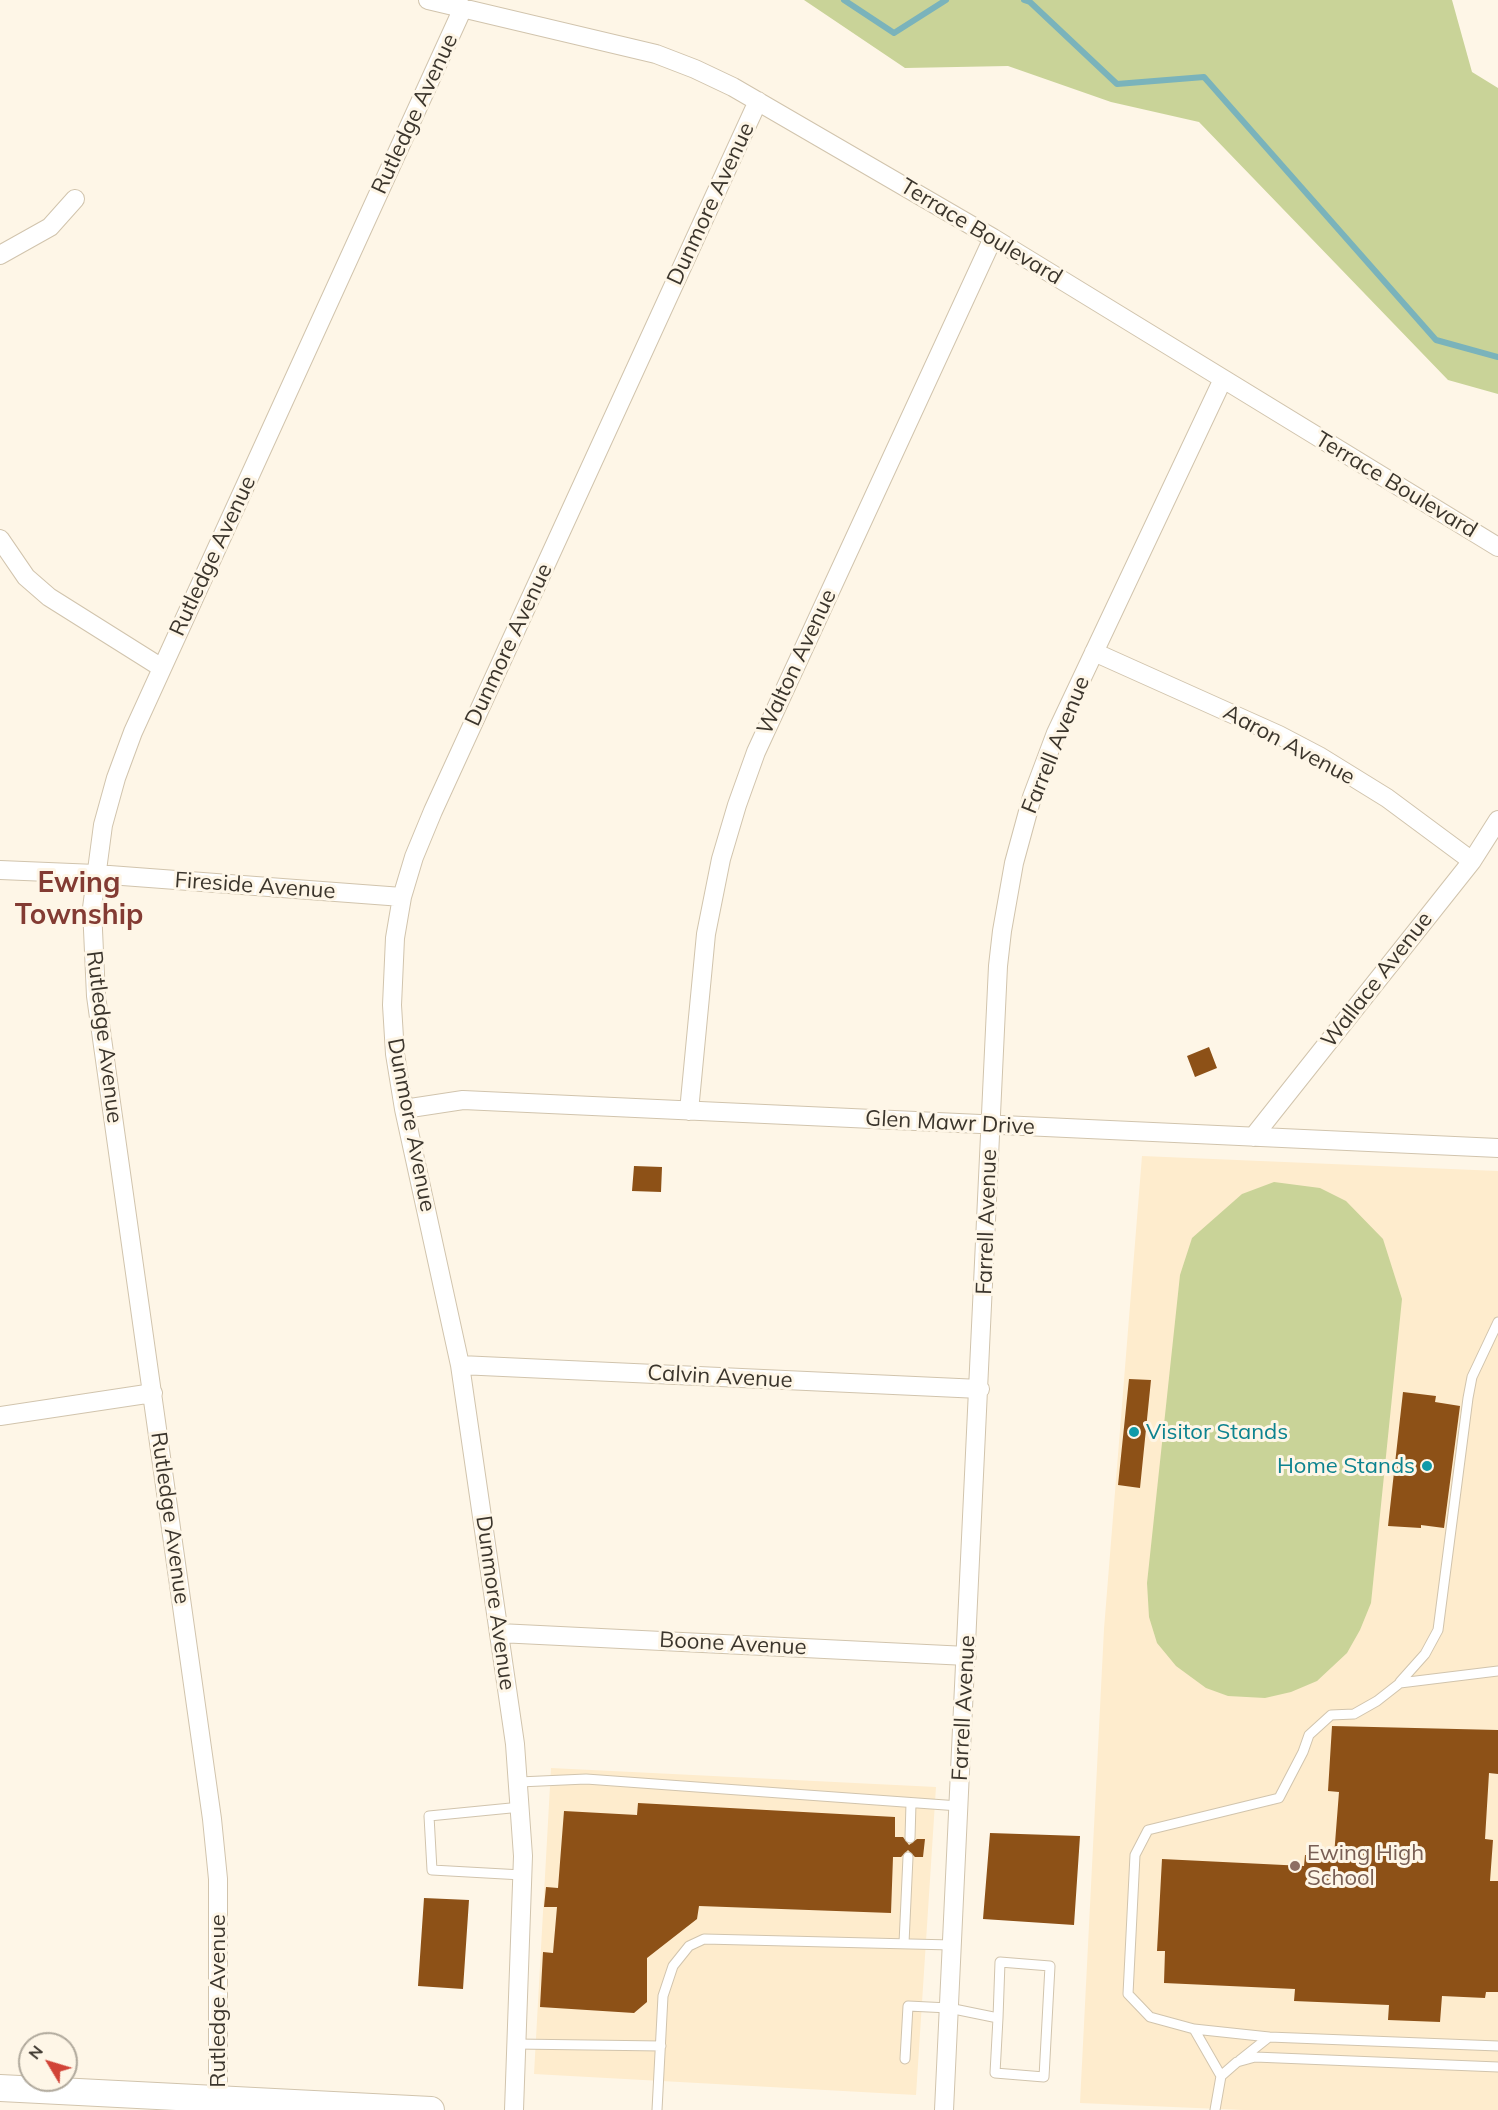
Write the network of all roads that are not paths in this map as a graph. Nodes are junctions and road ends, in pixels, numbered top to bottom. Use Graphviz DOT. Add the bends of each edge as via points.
graph roads {
  1 [pos="428,0"];
  2 [pos="463,8"];
  3 [pos="758,101"];
  4 [pos="75,199"];
  5 [pos="993,238"];
  6 [pos="0,255"];
  7 [pos="1223,380"];
  8 [pos="0,539"];
  9 [pos="1498,547"];
  10 [pos="1094,652"];
  11 [pos="162,668"];
  12 [pos="1498,820"];
  13 [pos="1472,861"];
  14 [pos="0,870"];
  15 [pos="96,874"];
  16 [pos="402,897"];
  17 [pos="404,1109"];
  18 [pos="689,1111"];
  19 [pos="992,1125"];
  20 [pos="1253,1137"];
  21 [pos="1498,1149"];
  22 [pos="1498,1322"];
  23 [pos="460,1365"];
  24 [pos="980,1389"];
  25 [pos="153,1393"];
  26 [pos="0,1416"];
  27 [pos="500,1633"];
  28 [pos="967,1656"];
  29 [pos="1498,1671"];
  30 [pos="1400,1683"];
  31 [pos="519,1782"];
  32 [pos="911,1803"];
  33 [pos="959,1806"];
  34 [pos="521,1807"];
  35 [pos="910,1838"];
  36 [pos="908,1857"];
  37 [pos="522,1875"];
  38 [pos="904,1943"];
  39 [pos="952,1945"];
  40 [pos="949,2008"];
  41 [pos="998,2018"];
  42 [pos="1194,2029"];
  43 [pos="1269,2037"];
  44 [pos="516,2044"];
  45 [pos="661,2046"];
  46 [pos="1498,2046"];
  47 [pos="905,2059"];
  48 [pos="1237,2062"];
  49 [pos="1498,2067"];
  50 [pos="1221,2076"];
  51 [pos="0,2088"];
  52 [pos="218,2099"];
  53 [pos="431,2110"];
  54 [pos="514,2110"];
  55 [pos="657,2110"];
  56 [pos="944,2110"];
  57 [pos="1215,2110"];
  1 -- 2 [label="street, Terrace Boulevard"];
  2 -- 3 [label="street, Terrace Boulevard" via="656,54"];
  2 -- 11 [label="street, Rutledge Avenue"];
  3 -- 5 [label="street, Terrace Boulevard"];
  3 -- 16 [label="street, Dunmore Avenue" via="433,812"];
  4 -- 6 [label="street" via="50,227"];
  5 -- 7 [label="street, Terrace Boulevard"];
  5 -- 18 [label="street, Walton Avenue" via="756,752 736,805 706,934"];
  7 -- 9 [label="street, Terrace Boulevard"];
  7 -- 10 [label="street, Farrell Avenue"];
  8 -- 11 [label="street" via="26,577 49,597"];
  10 -- 13 [label="street, Aaron Avenue" via="1319,756 1387,798"];
  10 -- 19 [label="street, Farrell Avenue" via="1056,733 1032,797 1014,863 998,966"];
  11 -- 15 [label="street, Rutledge Avenue" via="116,778"];
  12 -- 13 [label="street, Wallace Avenue"];
  13 -- 20 [label="street, Wallace Avenue"];
  14 -- 15 [label="street, Fireside Avenue"];
  15 -- 16 [label="street, Fireside Avenue"];
  15 -- 25 [label="street, Rutledge Avenue" via="92,931 96,996"];
  16 -- 17 [label="street, Dunmore Avenue" via="393,960 392,1005"];
  17 -- 18 [label="street, Glen Mawr Drive" via="463,1100"];
  17 -- 23 [label="street, Dunmore Avenue"];
  18 -- 19 [label="street, Glen Mawr Drive"];
  19 -- 20 [label="street, Glen Mawr Drive"];
  19 -- 24 [label="street, Farrell Avenue"];
  20 -- 21 [label="street, Glen Mawr Drive"];
  22 -- 30 [label="lane" via="1472,1377 1438,1630 1425,1654"];
  23 -- 24 [label="street, Calvin Avenue"];
  23 -- 27 [label="street, Dunmore Avenue"];
  24 -- 28 [label="street, Farrell Avenue"];
  25 -- 26 [label="street"];
  25 -- 52 [label="street, Rutledge Avenue" via="218,1879"];
  27 -- 28 [label="street, Boone Avenue"];
  27 -- 31 [label="street, Dunmore Avenue"];
  28 -- 33 [label="street, Farrell Avenue"];
  29 -- 30 [label="lane"];
  30 -- 42 [label="lane" via="1354,1714 1332,1715 1309,1735 1279,1798 1148,1830 1135,1856 1128,1994 1150,2017"];
  31 -- 32 [label="lane" via="586,1779"];
  31 -- 34 [label="street, Dunmore Avenue"];
  32 -- 33 [label="lane"];
  32 -- 35 [label="lane"];
  33 -- 39 [label="street, Farrell Avenue"];
  34 -- 37 [label="street, Dunmore Avenue"];
  34 -- 37 [label="lane" via="429,1816 432,1870"];
  36 -- 38 [label="lane"];
  37 -- 44 [label="street, Dunmore Avenue"];
  38 -- 39 [label="lane"];
  38 -- 45 [label="lane" via="704,1939 689,1946 672,1966 663,1996"];
  39 -- 40 [label="street, Farrell Avenue"];
  40 -- 41 [label="lane"];
  40 -- 47 [label="lane" via="908,2006"];
  40 -- 56 [label="street, Farrell Avenue"];
  41 -- 41 [label="lane" via="1000,1962 1050,1966 1044,2077 995,2073"];
  42 -- 43 [label="lane"];
  42 -- 50 [label="lane"];
  43 -- 46 [label="lane"];
  43 -- 48 [label="lane"];
  44 -- 45 [label="lane"];
  44 -- 54 [label="street, Dunmore Avenue"];
  45 -- 55 [label="lane"];
  48 -- 49 [label="lane" via="1255,2057"];
  48 -- 50 [label="lane"];
  50 -- 57 [label="lane"];
  51 -- 52 [label="main road"];
  52 -- 53 [label="main road"];
}
